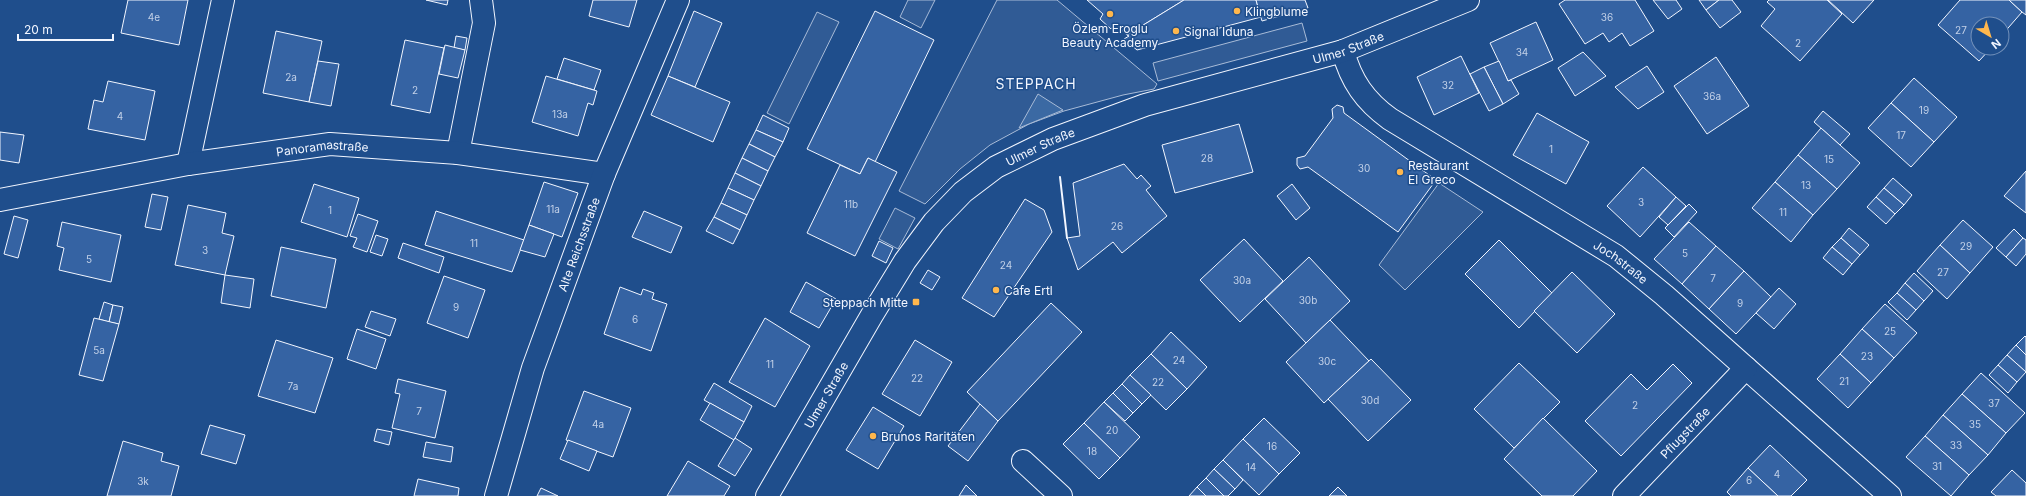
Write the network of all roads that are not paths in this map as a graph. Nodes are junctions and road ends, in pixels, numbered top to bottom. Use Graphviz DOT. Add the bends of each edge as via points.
graph roads {
  1 [pos="223,0"];
  2 [pos="481,0"];
  3 [pos="678,0"];
  4 [pos="1468,0"];
  5 [pos="1343,51"];
  6 [pos="458,153"];
  7 [pos="188,164"];
  8 [pos="604,174"];
  9 [pos="0,200"];
  10 [pos="1746,368"];
  11 [pos="1024,461"];
  12 [pos="496,496"];
  13 [pos="766,496"];
  14 [pos="1061,496"];
  15 [pos="1624,496"];
  16 [pos="1890,496"];
  1 -- 7 [label="street"];
  2 -- 6 [label="street" via="484,23"];
  3 -- 8 [label="street, Alte Reichsstraße"];
  4 -- 5 [label="street, Ulmer Straße"];
  5 -- 10 [label="street, Jochstraße" via="1355,83 1376,109 1616,256"];
  5 -- 13 [label="street, Ulmer Straße" via="1145,105 1062,136 996,166 963,192 934,222 901,267"];
  6 -- 7 [label="street, Panoramastraße" via="330,144"];
  6 -- 8 [label="street, Panoramastraße"];
  7 -- 9 [label="street, Panoramastraße"];
  8 -- 12 [label="street, Alte Reichsstraße" via="533,368"];
  10 -- 15 [label="street, Pflugstraße"];
  10 -- 16 [label="street, Jochstraße"];
  11 -- 14 [label="street"];
}
